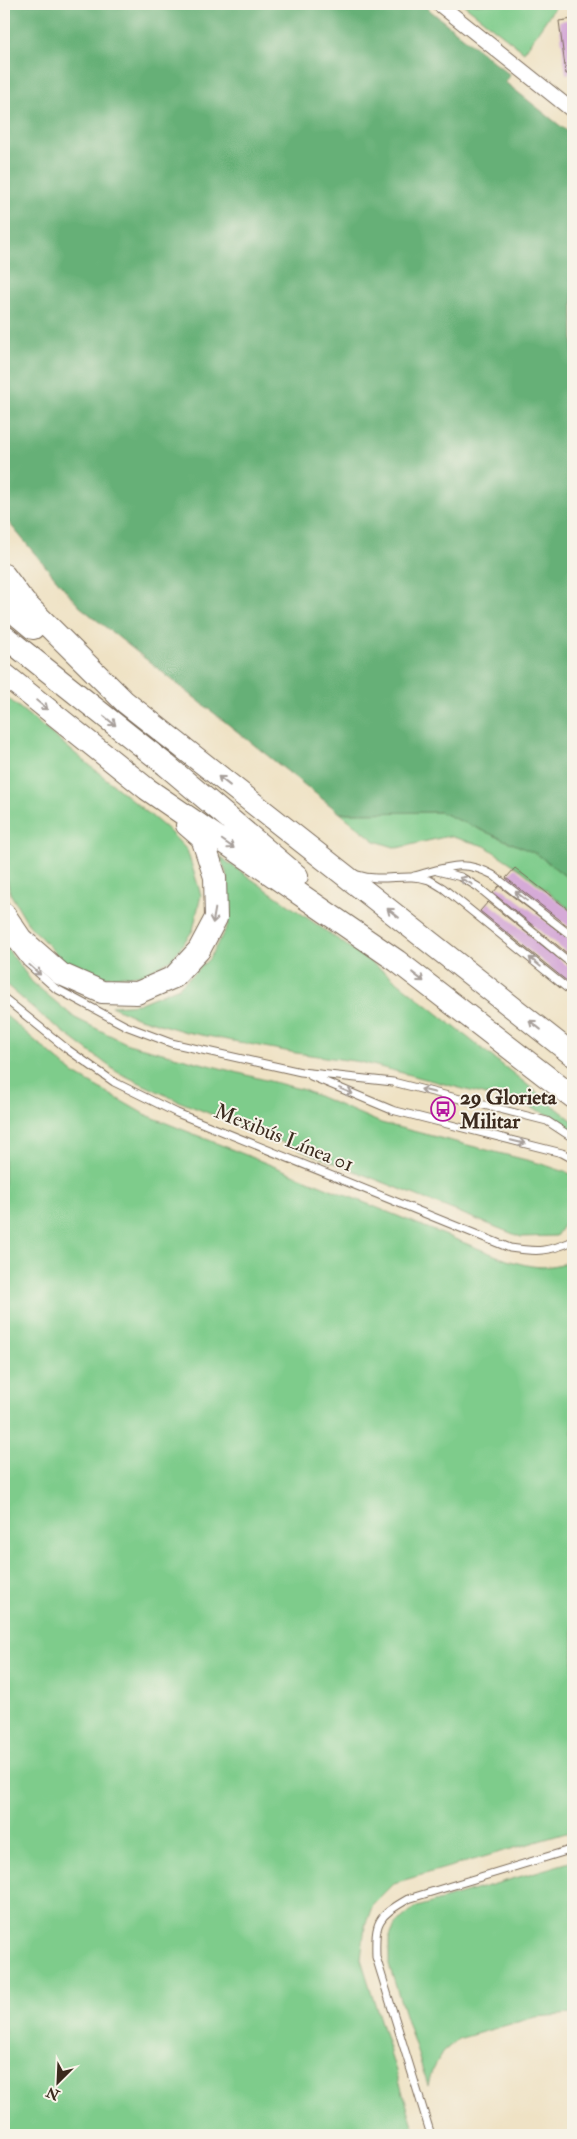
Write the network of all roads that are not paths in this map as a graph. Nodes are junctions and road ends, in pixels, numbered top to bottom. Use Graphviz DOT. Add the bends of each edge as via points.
graph roads {
  1 [pos="439,4"];
  2 [pos="573,111"];
  3 [pos="4,575"];
  4 [pos="4,604"];
  5 [pos="4,636"];
  6 [pos="4,674"];
  7 [pos="125,702"];
  8 [pos="148,789"];
  9 [pos="318,854"];
  10 [pos="436,870"];
  11 [pos="410,877"];
  12 [pos="4,914"];
  13 [pos="573,937"];
  14 [pos="15,940"];
  15 [pos="397,961"];
  16 [pos="573,965"];
  17 [pos="573,992"];
  18 [pos="4,998"];
  19 [pos="93,1009"];
  20 [pos="573,1055"];
  21 [pos="301,1072"];
  22 [pos="573,1097"];
  23 [pos="573,1138"];
  24 [pos="573,1159"];
  25 [pos="573,1241"];
  26 [pos="573,1849"];
  27 [pos="432,2135"];
  1 -- 2 [label="street"];
  3 -- 7 [label="main road" via="24,602"];
  4 -- 7 [label="main road"];
  5 -- 15 [label="main road, one-way" via="166,765"];
  6 -- 8 [label="main road, one-way"];
  9 -- 7 [label="main road, one-way"];
  8 -- 14 [label="main road, one-way" via="202,838 215,877 216,918 199,950 174,977 137,993 102,992 61,974"];
  8 -- 15 [label="main road, one-way"];
  9 -- 11 [label="lane" via="346,871 365,877"];
  20 -- 9 [label="main road, one-way"];
  10 -- 11 [label="lane"];
  13 -- 10 [label="lane, one-way" via="479,867 460,864"];
  16 -- 10 [label="lane, one-way" via="478,887"];
  17 -- 11 [label="lane, one-way" via="443,888 429,880"];
  12 -- 14 [label="main road"];
  14 -- 19 [label="lane" via="56,980"];
  14 -- 19 [label="lane, one-way" via="28,963 55,988"];
  15 -- 22 [label="main road, one-way"];
  18 -- 25 [label="lane, Mexibús Línea 01" via="114,1082 176,1113 510,1248 532,1251 555,1249"];
  19 -- 21 [label="lane" via="171,1043"];
  23 -- 21 [label="lane, one-way" via="547,1121 393,1082"];
  21 -- 24 [label="lane, one-way" via="392,1110 562,1153"];
  26 -- 27 [label="lane" via="408,1898 385,1912 376,1933 376,1957"];
}
